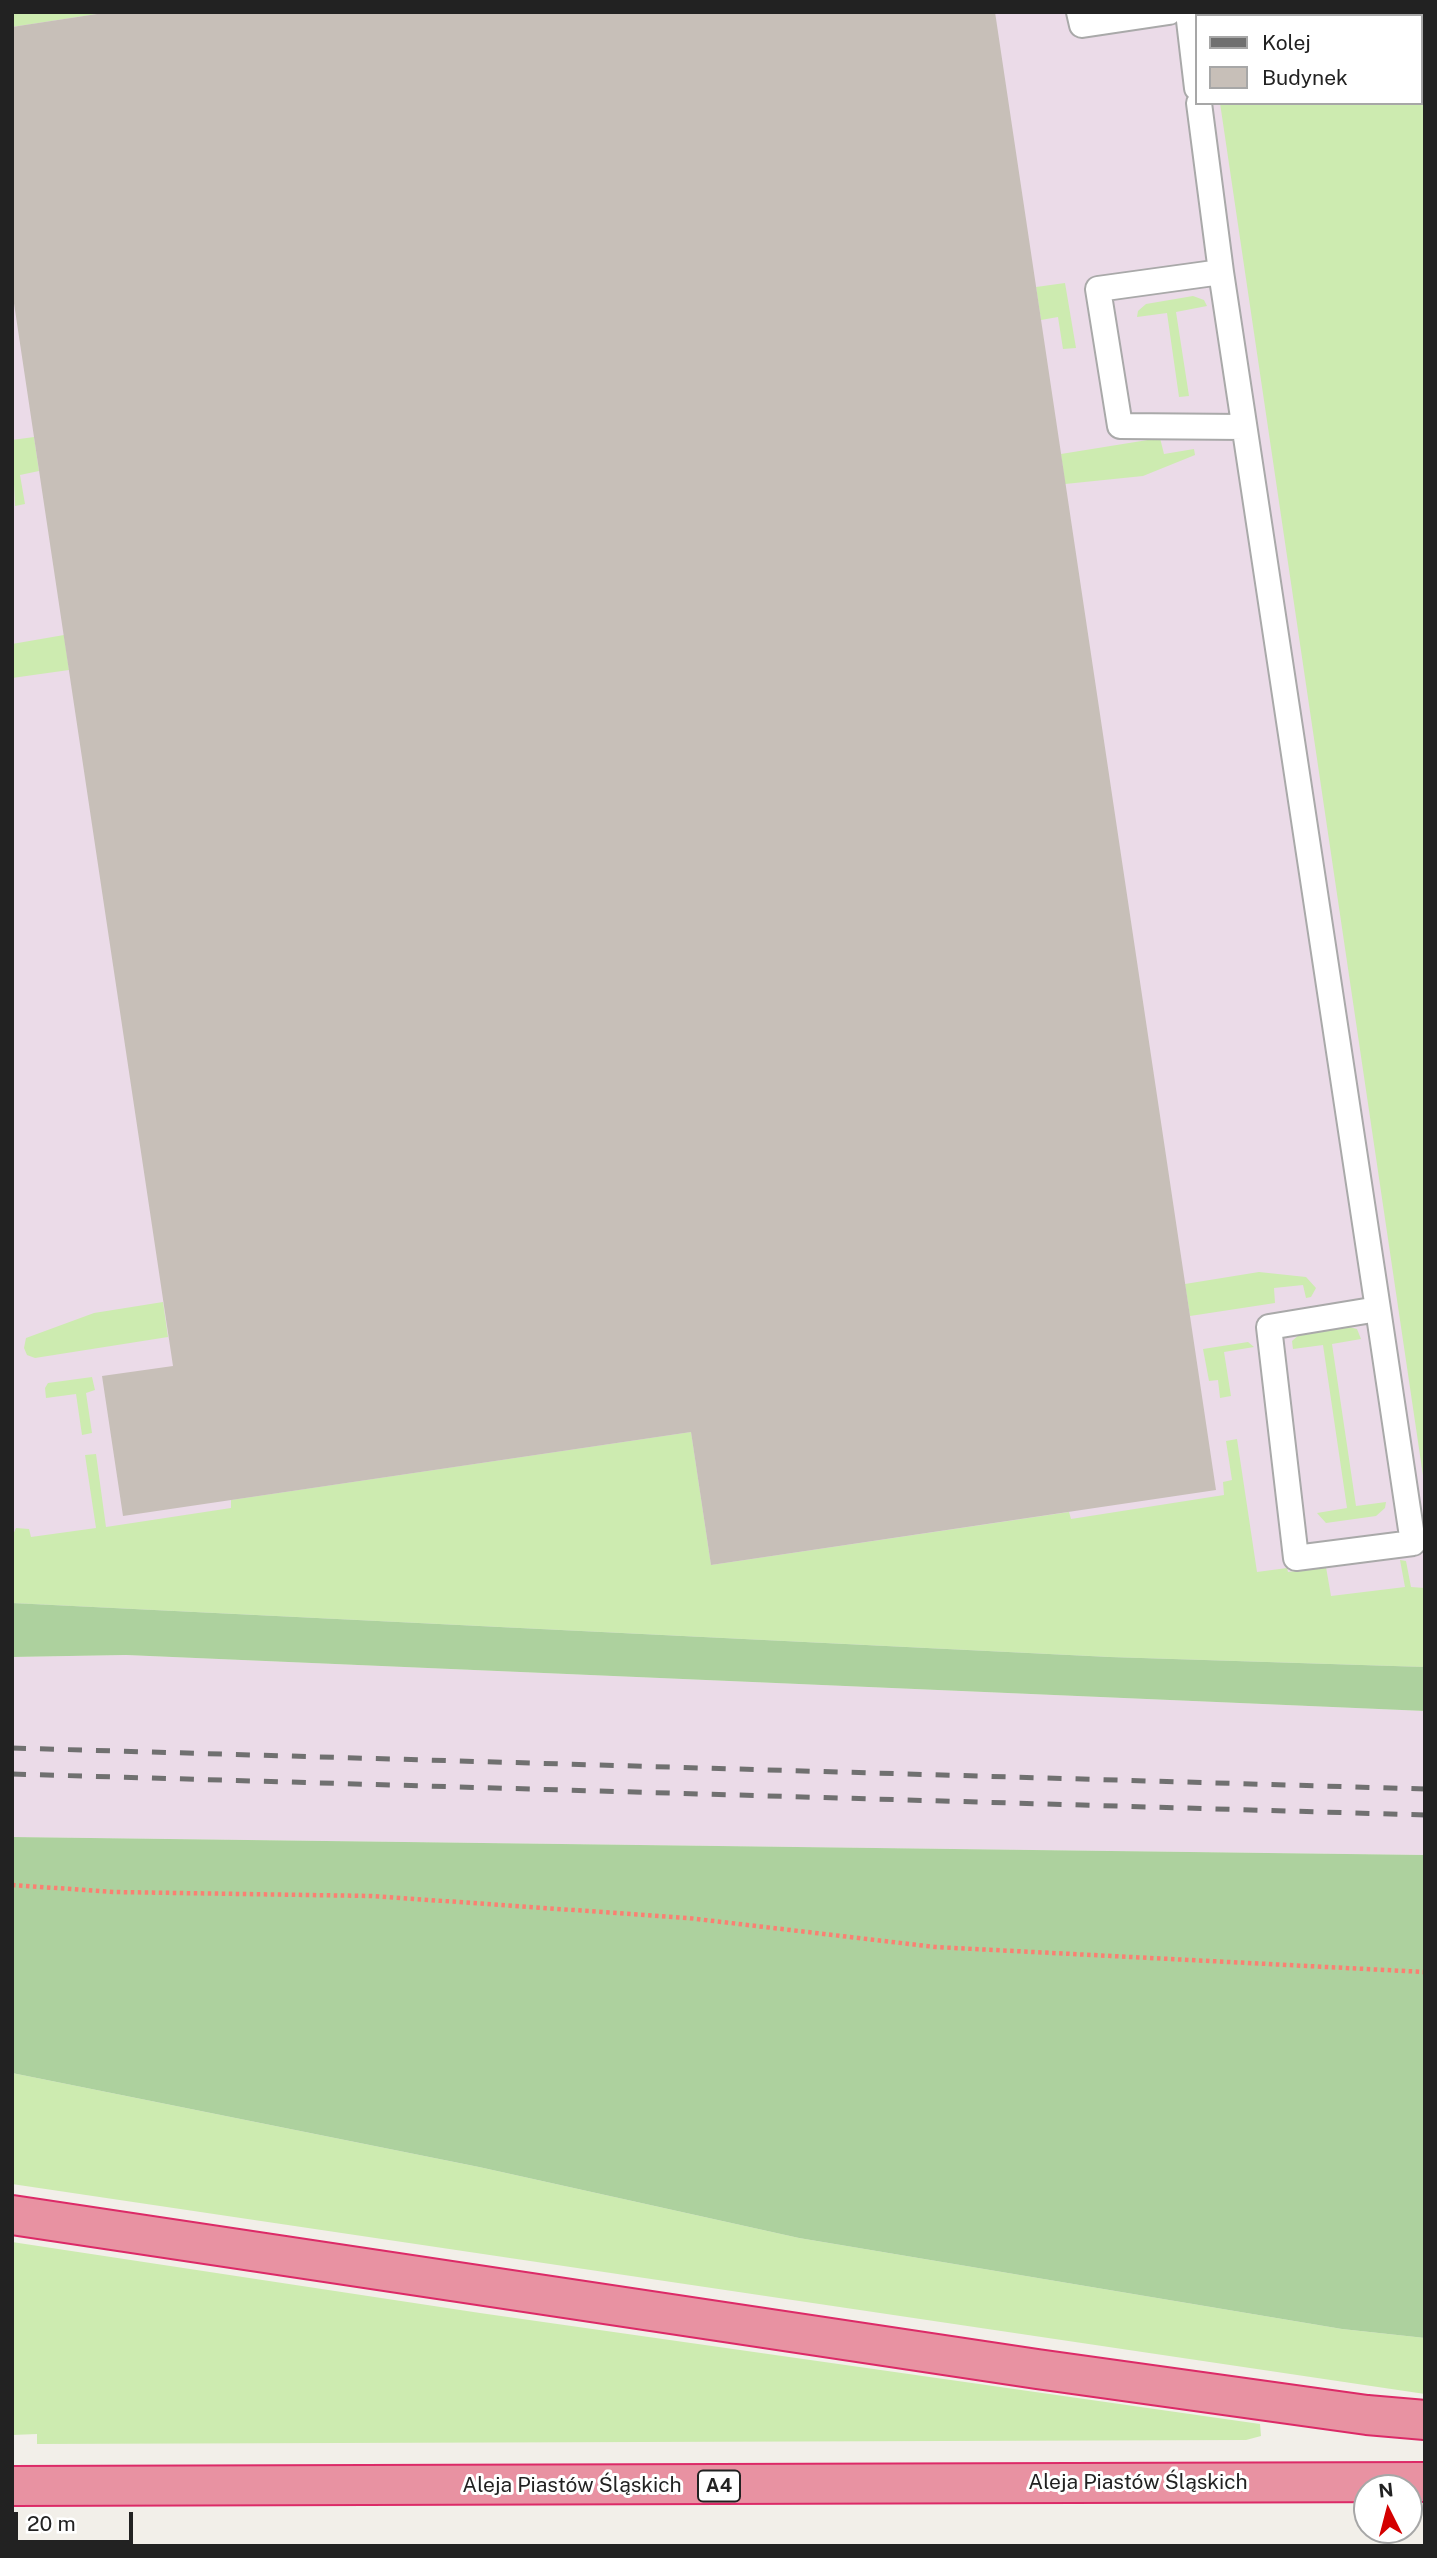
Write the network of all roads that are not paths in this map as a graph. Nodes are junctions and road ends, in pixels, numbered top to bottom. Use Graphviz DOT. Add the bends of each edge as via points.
graph roads {
  1 [pos="1079,12"];
  2 [pos="1169,12"];
  3 [pos="1188,12"];
  4 [pos="1196,80"];
  5 [pos="1199,105"];
  6 [pos="1221,272"];
  7 [pos="1244,427"];
  8 [pos="1378,1309"];
  9 [pos="12,2215"];
  10 [pos="1425,2420"];
  11 [pos="1425,2482"];
  12 [pos="12,2486"];
  1 -- 2 [label="lane" via="1082,25"];
  3 -- 4 [label="lane"];
  5 -- 6 [label="lane"];
  6 -- 7 [label="lane"];
  6 -- 7 [label="lane" via="1098,289 1120,426"];
  7 -- 8 [label="lane"];
  8 -- 8 [label="lane" via="1413,1543 1296,1558 1269,1327"];
  9 -- 10 [label="highway" via="1023,2367"];
  11 -- 12 [label="highway, Aleja Piastów Śląskich / A4"];
}
